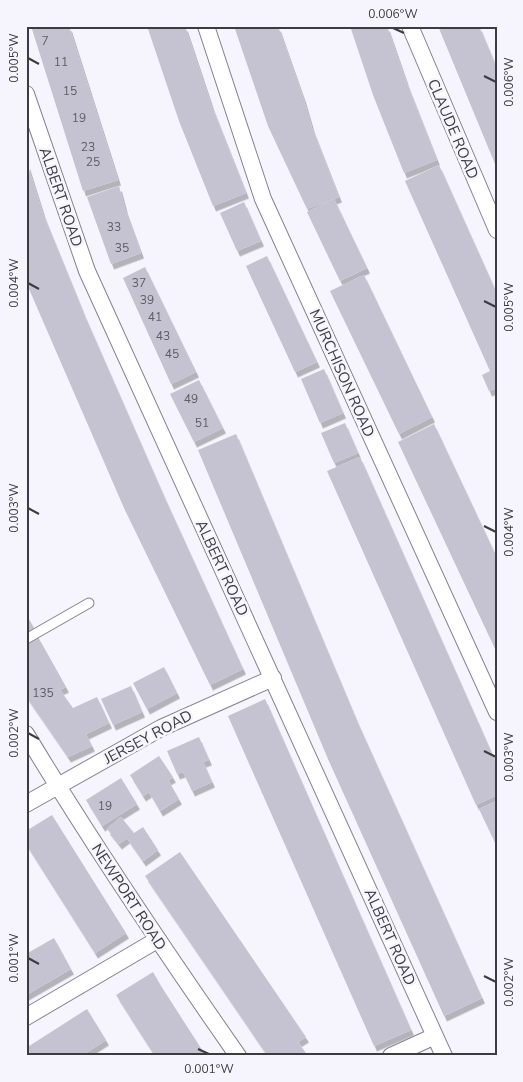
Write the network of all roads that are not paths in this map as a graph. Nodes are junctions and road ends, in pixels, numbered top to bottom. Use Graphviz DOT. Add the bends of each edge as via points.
graph roads {
  1 [pos="206,26"];
  2 [pos="410,26"];
  3 [pos="26,94"];
  4 [pos="497,230"];
  5 [pos="89,603"];
  6 [pos="26,639"];
  7 [pos="273,678"];
  8 [pos="497,712"];
  9 [pos="26,734"];
  10 [pos="57,786"];
  11 [pos="26,804"];
  12 [pos="156,940"];
  13 [pos="26,1017"];
  14 [pos="435,1036"];
  15 [pos="238,1056"];
  16 [pos="391,1056"];
  17 [pos="444,1056"];
  1 -- 8 [label="street, MURCHISON ROAD" via="263,199"];
  2 -- 4 [label="street, CLAUDE ROAD"];
  3 -- 7 [label="street, ALBERT ROAD" via="87,271"];
  5 -- 6 [label="lane"];
  7 -- 10 [label="street, JERSEY ROAD" via="161,728"];
  7 -- 14 [label="street, ALBERT ROAD"];
  9 -- 10 [label="street, NEWPORT ROAD"];
  10 -- 11 [label="street, JERSEY ROAD"];
  10 -- 12 [label="street, NEWPORT ROAD"];
  12 -- 13 [label="street"];
  12 -- 15 [label="street, NEWPORT ROAD"];
  14 -- 16 [label="street"];
  14 -- 17 [label="street, ALBERT ROAD"];
}
